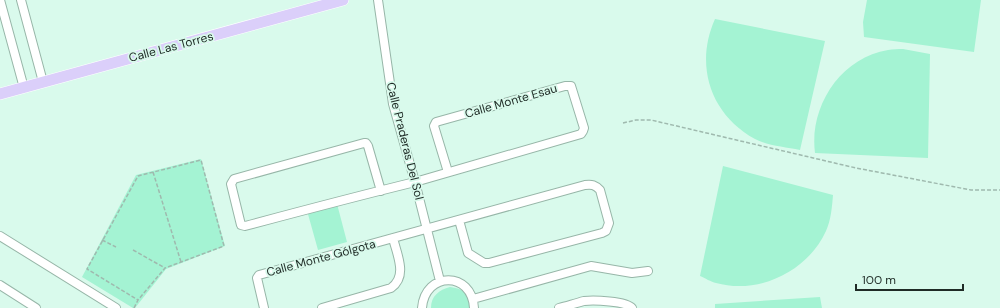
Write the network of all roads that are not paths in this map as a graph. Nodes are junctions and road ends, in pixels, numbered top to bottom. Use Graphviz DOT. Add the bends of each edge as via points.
graph roads {
  1 [pos="0,0"];
  2 [pos="21,0"];
  3 [pos="343,0"];
  4 [pos="378,0"];
  5 [pos="43,82"];
  6 [pos="24,88"];
  7 [pos="0,94"];
  8 [pos="448,172"];
  9 [pos="415,182"];
  10 [pos="381,191"];
  11 [pos="459,220"];
  12 [pos="427,228"];
  13 [pos="0,236"];
  14 [pos="394,238"];
  15 [pos="648,270"];
  16 [pos="440,281"];
  17 [pos="0,285"];
  18 [pos="473,299"];
  19 [pos="24,300"];
  20 [pos="19,308"];
  21 [pos="36,308"];
  22 [pos="116,308"];
  23 [pos="264,308"];
  24 [pos="322,308"];
  25 [pos="422,308"];
  26 [pos="474,308"];
  27 [pos="559,308"];
  28 [pos="632,308"];
  1 -- 6 [label="street"];
  2 -- 5 [label="street"];
  3 -- 5 [label="main road, Calle Las Torres"];
  4 -- 9 [label="street, Calle Praderas Del Sol" via="393,104"];
  5 -- 6 [label="main road, Calle Las Torres"];
  6 -- 7 [label="main road, Calle Las Torres"];
  8 -- 8 [label="street, Calle Monte Esau" via="581,134 584,128 571,86 436,122 434,126"];
  8 -- 9 [label="street, Calle Monte Esau"];
  9 -- 10 [label="street, Calle Monte Esau"];
  9 -- 12 [label="street, Calle Praderas Del Sol"];
  10 -- 10 [label="street, Calle Monte Esau" via="366,143 234,179 231,184 241,225 245,226"];
  11 -- 11 [label="street, Calle Monte Gólgota" via="592,184 600,190 609,223 602,234 484,263 468,252"];
  11 -- 12 [label="street, Calle Monte Gólgota"];
  12 -- 14 [label="street, Calle Monte Gólgota"];
  12 -- 16 [label="street, Calle Praderas Del Sol"];
  13 -- 22 [label="street"];
  14 -- 23 [label="street, Calle Monte Gólgota" via="259,275 257,278"];
  14 -- 24 [label="street" via="401,270 395,286"];
  15 -- 18 [label="street" via="632,273 591,266"];
  16 -- 18 [label="street" via="457,282 470,292"];
  16 -- 25 [label="street" via="426,291 422,299"];
  17 -- 19 [label="street"];
  18 -- 26 [label="street"];
  19 -- 20 [label="street"];
  19 -- 21 [label="street"];
  27 -- 28 [label="street" via="592,301 626,303"];
}
